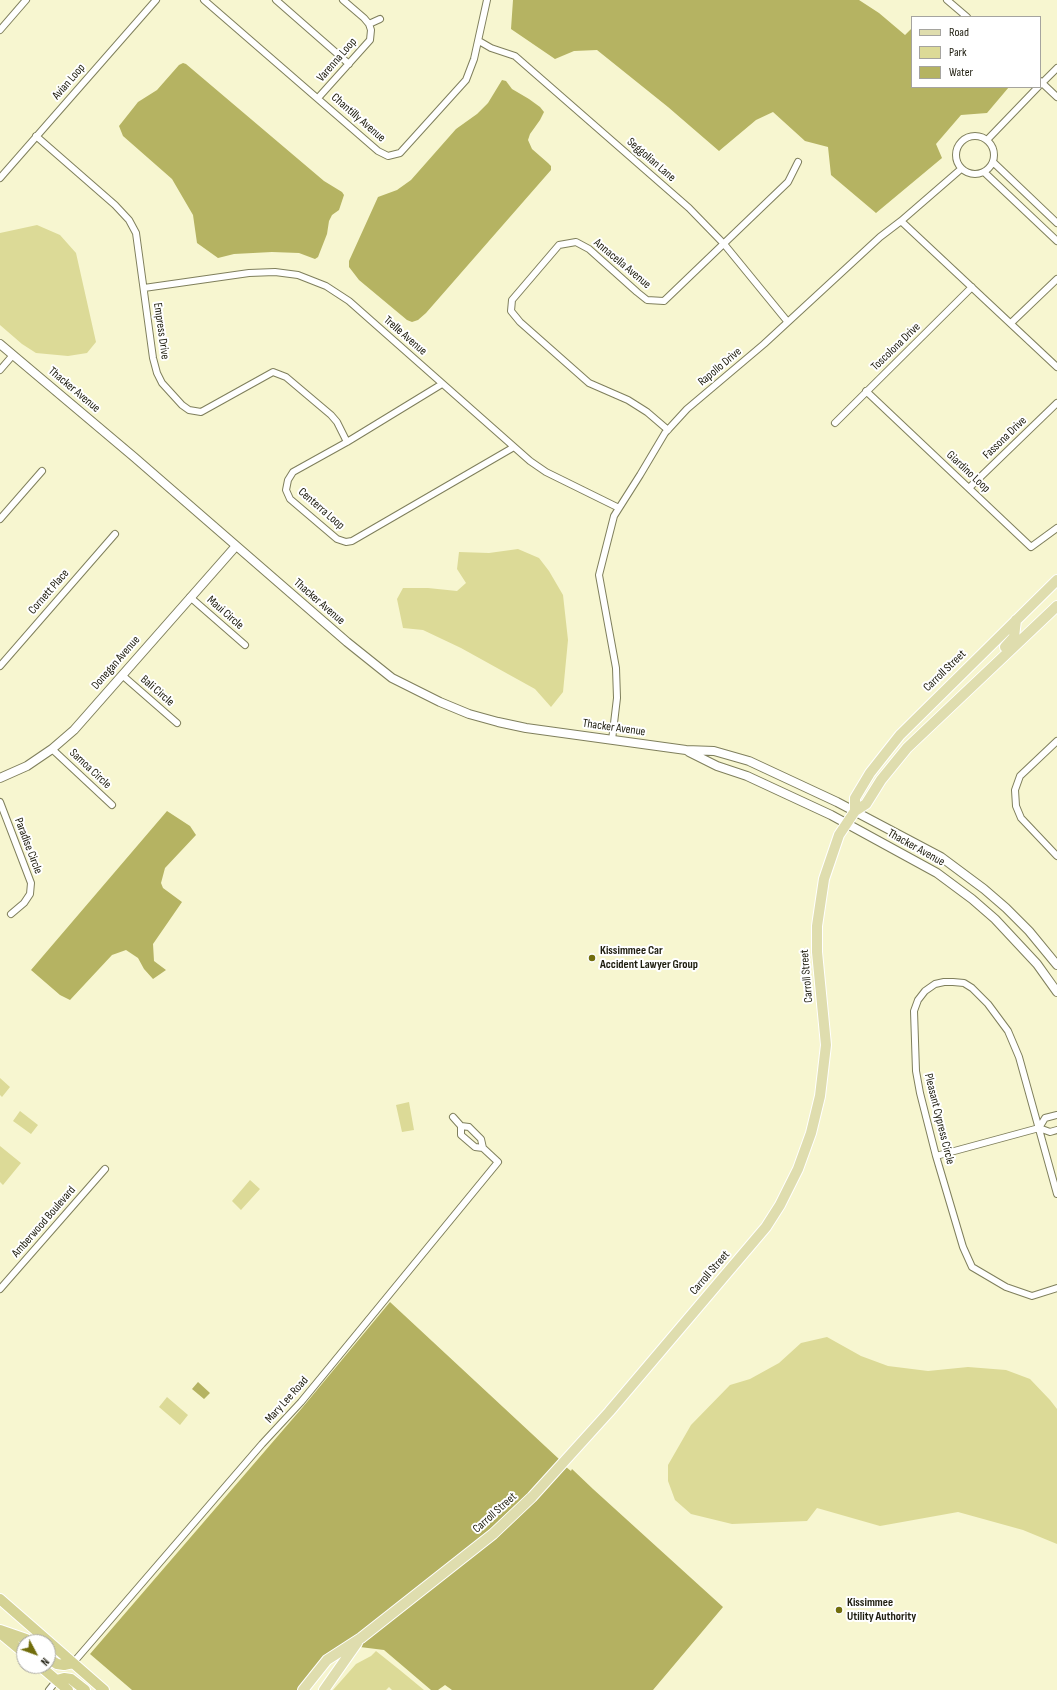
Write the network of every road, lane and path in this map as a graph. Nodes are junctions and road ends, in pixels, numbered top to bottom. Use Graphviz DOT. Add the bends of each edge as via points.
graph roads {
  1 [pos="26,0"];
  2 [pos="156,0"];
  3 [pos="204,0"];
  4 [pos="276,0"];
  5 [pos="343,0"];
  6 [pos="487,0"];
  7 [pos="947,0"];
  8 [pos="966,16"];
  9 [pos="380,19"];
  10 [pos="369,24"];
  11 [pos="0,30"];
  12 [pos="479,41"];
  13 [pos="349,64"];
  14 [pos="1057,68"];
  15 [pos="1041,83"];
  16 [pos="1041,85"];
  17 [pos="1036,88"];
  18 [pos="1057,97"];
  19 [pos="318,98"];
  20 [pos="36,136"];
  21 [pos="987,140"];
  22 [pos="798,162"];
  23 [pos="993,162"];
  24 [pos="961,168"];
  25 [pos="984,172"];
  26 [pos="0,178"];
  27 [pos="901,221"];
  28 [pos="1057,222"];
  29 [pos="1057,241"];
  30 [pos="724,244"];
  31 [pos="1057,279"];
  32 [pos="972,287"];
  33 [pos="144,288"];
  34 [pos="787,321"];
  35 [pos="1011,323"];
  36 [pos="0,344"];
  37 [pos="13,355"];
  38 [pos="1057,367"];
  39 [pos="0,370"];
  40 [pos="442,384"];
  41 [pos="866,391"];
  42 [pos="1057,403"];
  43 [pos="835,423"];
  44 [pos="668,430"];
  45 [pos="347,442"];
  46 [pos="514,447"];
  47 [pos="42,471"];
  48 [pos="969,488"];
  49 [pos="619,508"];
  50 [pos="0,519"];
  51 [pos="1057,528"];
  52 [pos="115,534"];
  53 [pos="236,546"];
  54 [pos="1057,580"];
  55 [pos="190,597"];
  56 [pos="1057,606"];
  57 [pos="1016,620"];
  58 [pos="245,645"];
  59 [pos="0,666"];
  60 [pos="122,675"];
  61 [pos="936,720"];
  62 [pos="177,723"];
  63 [pos="612,740"];
  64 [pos="1057,741"];
  65 [pos="52,749"];
  66 [pos="686,750"];
  67 [pos="0,778"];
  68 [pos="0,802"];
  69 [pos="112,805"];
  70 [pos="854,811"];
  71 [pos="846,824"];
  72 [pos="1057,856"];
  73 [pos="11,914"];
  74 [pos="1057,966"];
  75 [pos="1057,992"];
  76 [pos="1057,1115"];
  77 [pos="453,1117"];
  78 [pos="461,1126"];
  79 [pos="1039,1128"];
  80 [pos="1057,1130"];
  81 [pos="483,1148"];
  82 [pos="936,1156"];
  83 [pos="105,1169"];
  84 [pos="1057,1194"];
  85 [pos="1057,1288"];
  86 [pos="0,1289"];
  87 [pos="0,1599"];
  88 [pos="0,1630"];
  89 [pos="0,1633"];
  90 [pos="16,1636"];
  91 [pos="361,1638"];
  92 [pos="16,1646"];
  93 [pos="56,1663"];
  94 [pos="73,1663"];
  95 [pos="50,1674"];
  96 [pos="57,1680"];
  97 [pos="49,1690"];
  98 [pos="68,1690"];
  99 [pos="85,1690"];
  100 [pos="104,1690"];
  101 [pos="303,1690"];
  102 [pos="324,1690"];
  1 -- 11 [label="street"];
  2 -- 20 [label="street, Avian Loop"];
  3 -- 19 [label="street, Chantilly Avenue"];
  4 -- 13 [label="street"];
  5 -- 10 [label="street"];
  6 -- 12 [label="street, Chantilly Avenue"];
  7 -- 8 [label="street"];
  9 -- 10 [label="street"];
  10 -- 13 [label="street, Varenna Loop" via="370,40"];
  12 -- 19 [label="street, Chantilly Avenue" via="466,80 400,154 388,156 378,151"];
  12 -- 30 [label="street, Seggolian Lane" via="515,56 689,208"];
  13 -- 19 [label="street, Varenna Loop"];
  14 -- 15 [label="street"];
  16 -- 18 [label="street"];
  17 -- 21 [label="street"];
  20 -- 26 [label="street, Avian Loop"];
  20 -- 33 [label="street, Empress Drive" via="130,220 136,233"];
  21 -- 23 [label="street" via="992,146"];
  21 -- 24 [label="street" via="980,136 972,136 958,145 957,162"];
  22 -- 30 [label="street, Annacella Avenue" via="788,182"];
  23 -- 25 [label="street"];
  23 -- 28 [label="street"];
  24 -- 25 [label="street" via="968,173"];
  24 -- 27 [label="street, Rapollo Drive"];
  25 -- 29 [label="street"];
  27 -- 32 [label="street"];
  27 -- 34 [label="street, Rapollo Drive"];
  30 -- 34 [label="street, Seggolian Lane"];
  30 -- 44 [label="street, Annacella Avenue" via="664,301 647,300 590,249 576,242 559,245 512,300 511,311 520,322 589,383 628,400"];
  31 -- 35 [label="street"];
  32 -- 35 [label="street"];
  32 -- 41 [label="street, Toscolona Drive"];
  33 -- 40 [label="street, Trelle Avenue" via="249,273 275,272 298,275 326,286 349,302"];
  33 -- 45 [label="street, Empress Drive" via="157,374 182,405 201,412 273,372 286,377 331,415"];
  34 -- 44 [label="street, Rapollo Drive" via="764,344 687,409"];
  35 -- 38 [label="street"];
  36 -- 37 [label="street, Thacker Avenue"];
  37 -- 39 [label="street"];
  37 -- 53 [label="street, Thacker Avenue"];
  40 -- 45 [label="street, Centerra Loop"];
  40 -- 46 [label="street, Trelle Avenue"];
  41 -- 43 [label="street, Toscolona Drive"];
  41 -- 48 [label="street, Giardino Loop"];
  42 -- 48 [label="street, Fassona Drive"];
  44 -- 49 [label="street, Rapollo Drive"];
  45 -- 46 [label="street, Centerra Loop" via="293,472 286,490 290,499 337,539 346,542 352,541"];
  46 -- 49 [label="street, Trelle Avenue" via="546,472"];
  47 -- 50 [label="street"];
  48 -- 51 [label="street, Giardino Loop" via="1031,547"];
  49 -- 63 [label="street, Rapollo Drive" via="614,516 599,575 613,643 617,680"];
  52 -- 59 [label="street, Cornett Place"];
  53 -- 55 [label="street, Donegan Avenue"];
  53 -- 63 [label="street, Thacker Avenue" via="347,642 392,678 418,692 469,714 498,722"];
  54 -- 57 [label="main road, Carroll Street"];
  55 -- 58 [label="street, Maui Circle"];
  55 -- 60 [label="street, Donegan Avenue"];
  56 -- 61 [label="main road, Carroll Street"];
  57 -- 61 [label="main road" via="1014,637 940,709"];
  57 -- 70 [label="main road, Carroll Street" via="900,735 870,773 855,798"];
  60 -- 62 [label="street, Bali Circle"];
  60 -- 65 [label="street, Donegan Avenue" via="74,730"];
  61 -- 70 [label="main road, Carroll Street" via="893,763 866,804"];
  63 -- 66 [label="street, Thacker Avenue"];
  64 -- 72 [label="street" via="1020,776 1015,790 1016,806 1021,818"];
  65 -- 67 [label="street, Donegan Avenue" via="27,766"];
  65 -- 69 [label="street, Samoa Circle"];
  66 -- 70 [label="street, Thacker Avenue" via="714,751 749,761"];
  66 -- 71 [label="street, Thacker Avenue" via="717,766 747,776"];
  68 -- 73 [label="street, Paradise Circle" via="31,883 30,894 24,904"];
  70 -- 71 [label="main road, Carroll Street"];
  70 -- 74 [label="street, Thacker Avenue" via="917,843 965,874 1021,923"];
  71 -- 75 [label="street, Thacker Avenue" via="924,865 972,899 1015,939"];
  71 -- 91 [label="main road, Carroll Street" via="839,835 824,879 818,912 817,952 826,1045 820,1096 811,1133 798,1169 780,1205 766,1227 609,1412 532,1497 493,1534"];
  76 -- 79 [label="street" via="1045,1118"];
  77 -- 78 [label="street, Mary Lee Road"];
  78 -- 81 [label="street, Mary Lee Road" via="469,1127 481,1138"];
  78 -- 81 [label="street, Mary Lee Road" via="461,1135 475,1147"];
  79 -- 80 [label="street" via="1050,1132"];
  79 -- 82 [label="street"];
  79 -- 82 [label="street, Pleasant Cypress Circle" via="1019,1057 1008,1030 978,993 964,983 940,983 925,991 914,1011 917,1078"];
  79 -- 84 [label="street, Pleasant Cypress Circle"];
  81 -- 94 [label="street, Mary Lee Road" via="498,1162 301,1402"];
  82 -- 85 [label="street, Pleasant Cypress Circle" via="963,1246 972,1267 1006,1287 1032,1296"];
  83 -- 86 [label="street, Amberwood Boulevard"];
  87 -- 94 [label="highway"];
  88 -- 90 [label="highway"];
  89 -- 92 [label="highway"];
  91 -- 101 [label="main road, Carroll Street" via="327,1660"];
  91 -- 102 [label="main road, Carroll Street"];
  93 -- 94 [label="highway"];
  94 -- 100 [label="highway"];
  95 -- 96 [label="highway"];
  96 -- 97 [label="street"];
  96 -- 98 [label="highway"];
  96 -- 99 [label="highway" via="71,1679"];
}
